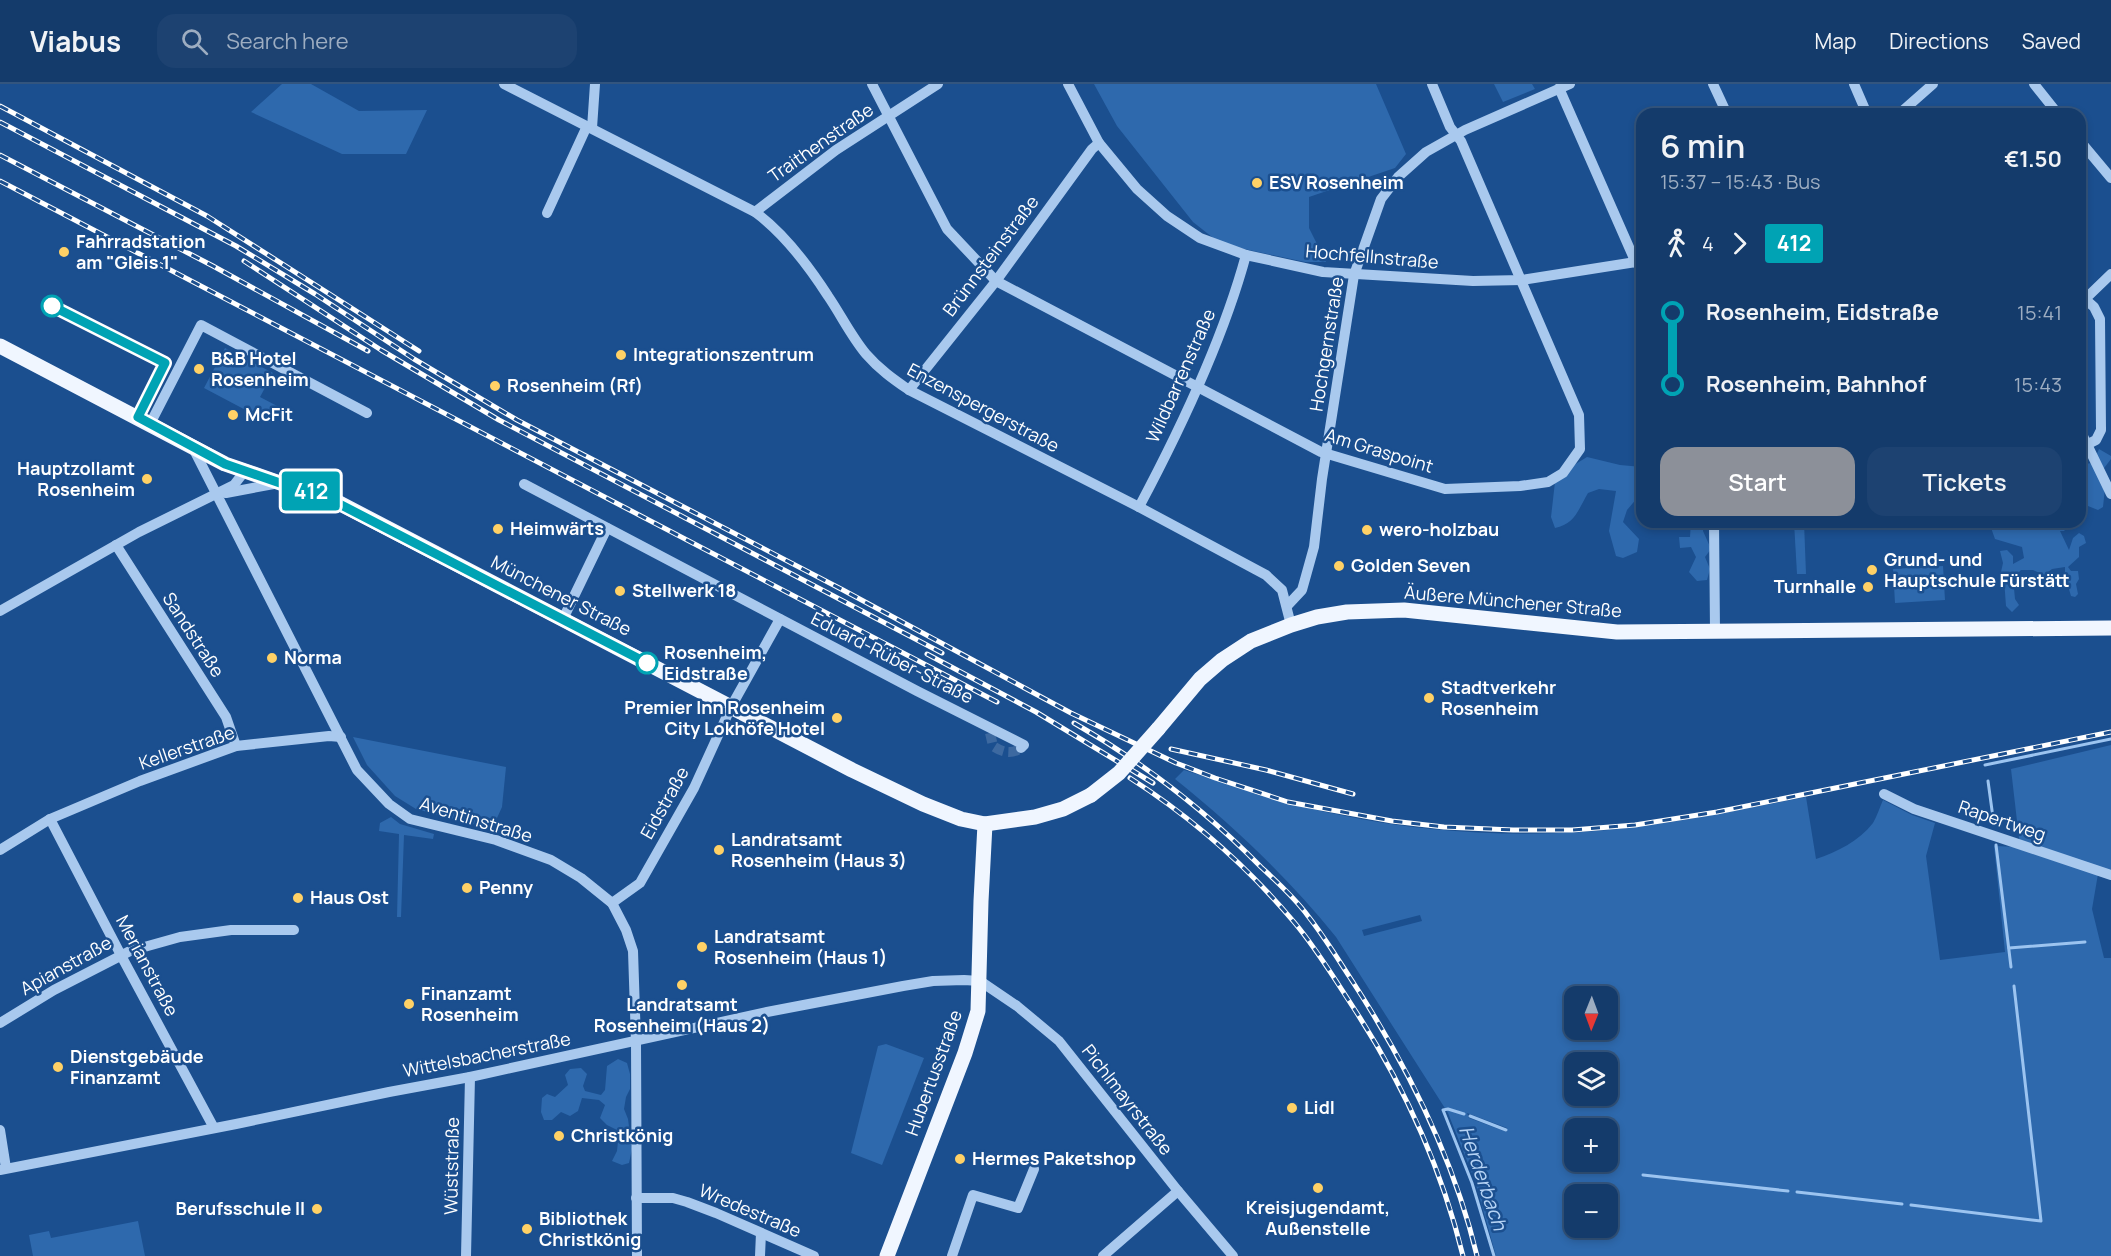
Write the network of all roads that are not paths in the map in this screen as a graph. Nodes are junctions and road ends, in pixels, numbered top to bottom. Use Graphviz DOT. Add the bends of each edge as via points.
graph roads {
  1 [pos="504,84"];
  2 [pos="595,84"];
  3 [pos="872,84"];
  4 [pos="938,84"];
  5 [pos="1068,84"];
  6 [pos="1432,84"];
  7 [pos="1570,84"];
  8 [pos="1713,84"];
  9 [pos="1854,84"];
  10 [pos="1933,84"];
  11 [pos="2034,84"];
  12 [pos="1551,88"];
  13 [pos="1724,108"];
  14 [pos="1864,108"];
  15 [pos="1906,108"];
  16 [pos="2053,108"];
  17 [pos="888,116"];
  18 [pos="590,127"];
  19 [pos="1456,134"];
  20 [pos="1099,143"];
  21 [pos="2086,148"];
  22 [pos="2111,178"];
  23 [pos="755,212"];
  24 [pos="547,213"];
  25 [pos="1246,255"];
  26 [pos="1636,256"];
  27 [pos="1636,262"];
  28 [pos="1354,274"];
  29 [pos="2111,274"];
  30 [pos="1522,280"];
  31 [pos="996,281"];
  32 [pos="2086,299"];
  33 [pos="2086,303"];
  34 [pos="0,346"];
  35 [pos="1197,387"];
  36 [pos="909,390"];
  37 [pos="367,413"];
  38 [pos="150,424"];
  39 [pos="2086,440"];
  40 [pos="2088,444"];
  41 [pos="192,446"];
  42 [pos="1326,455"];
  43 [pos="244,472"];
  44 [pos="280,483"];
  45 [pos="524,484"];
  46 [pos="217,494"];
  47 [pos="2111,494"];
  48 [pos="1139,507"];
  49 [pos="607,528"];
  50 [pos="1714,528"];
  51 [pos="116,545"];
  52 [pos="1287,606"];
  53 [pos="0,611"];
  54 [pos="563,619"];
  55 [pos="780,619"];
  56 [pos="1291,625"];
  57 [pos="2111,628"];
  58 [pos="1715,631"];
  59 [pos="731,707"];
  60 [pos="341,737"];
  61 [pos="236,746"];
  62 [pos="1021,748"];
  63 [pos="1884,794"];
  64 [pos="50,819"];
  65 [pos="985,824"];
  66 [pos="0,850"];
  67 [pos="2111,875"];
  68 [pos="612,903"];
  69 [pos="294,930"];
  70 [pos="121,954"];
  71 [pos="980,981"];
  72 [pos="0,1023"];
  73 [pos="636,1042"];
  74 [pos="470,1077"];
  75 [pos="214,1128"];
  76 [pos="0,1130"];
  77 [pos="3,1169"];
  78 [pos="1034,1169"];
  79 [pos="1178,1191"];
  80 [pos="636,1198"];
  81 [pos="761,1233"];
  82 [pos="466,1256"];
  83 [pos="637,1256"];
  84 [pos="760,1256"];
  85 [pos="814,1256"];
  86 [pos="887,1256"];
  87 [pos="952,1256"];
  88 [pos="1103,1256"];
  89 [pos="1233,1256"];
  1 -- 18 [label="street, Enzenspergerstraße"];
  2 -- 18 [label="street"];
  3 -- 17 [label="street, Am Graspoint"];
  4 -- 17 [label="street, Traithenstraße"];
  5 -- 20 [label="street, Hochfellnstraße"];
  6 -- 19 [label="street, Am Graspoint"];
  7 -- 12 [label="street, Hochgernstraße"];
  8 -- 13 [label="street"];
  9 -- 14 [label="street"];
  10 -- 15 [label="street"];
  11 -- 16 [label="street"];
  12 -- 19 [label="street, Hochgernstraße"];
  12 -- 26 [label="street"];
  17 -- 23 [label="street, Traithenstraße"];
  17 -- 31 [label="street, Am Graspoint" via="947,229"];
  18 -- 23 [label="street, Enzenspergerstraße"];
  18 -- 24 [label="street"];
  19 -- 28 [label="street, Hochgernstraße" via="1411,164 1381,199"];
  19 -- 30 [label="street, Am Graspoint"];
  20 -- 25 [label="street, Hochfellnstraße" via="1137,189 1167,216 1200,238"];
  20 -- 31 [label="street, Brünnsteinstraße"];
  21 -- 22 [label="street"];
  23 -- 36 [label="street, Enzenspergerstraße" via="789,243 868,356"];
  25 -- 28 [label="street, Hochfellnstraße" via="1311,270"];
  25 -- 35 [label="street, Wildbarrenstraße"];
  27 -- 30 [label="street, Hochfellnstraße"];
  28 -- 30 [label="street, Hochfellnstraße"];
  28 -- 42 [label="street, Hochgernstraße"];
  29 -- 32 [label="street"];
  30 -- 42 [label="street, Am Graspoint" via="1580,415 1580,449 1563,473 1548,482 1520,486 1445,489"];
  31 -- 35 [label="street, Am Graspoint"];
  31 -- 36 [label="street, Brünnsteinstraße"];
  33 -- 40 [label="street" via="2094,307 2100,320 2101,430 2097,440"];
  34 -- 38 [label="main road, Münchener Straße"];
  35 -- 42 [label="street, Am Graspoint"];
  35 -- 48 [label="street, Wildbarrenstraße"];
  36 -- 48 [label="street, Enzenspergerstraße"];
  37 -- 38 [label="street" via="201,325"];
  38 -- 41 [label="main road, Münchener Straße"];
  39 -- 40 [label="street"];
  40 -- 47 [label="street"];
  41 -- 43 [label="main road, Münchener Straße"];
  41 -- 46 [label="street, Aventinstraße"];
  42 -- 52 [label="street, Hochgernstraße" via="1314,547 1302,590"];
  43 -- 44 [label="main road, Münchener Straße"];
  43 -- 46 [label="street, Münchener Straße" via="234,485"];
  44 -- 46 [label="street, Münchener Straße"];
  44 -- 54 [label="main road, Münchener Straße" via="320,494"];
  45 -- 49 [label="street, Eduard-Rüber-Straße"];
  46 -- 51 [label="street, Münchener Straße"];
  46 -- 60 [label="street, Aventinstraße"];
  48 -- 52 [label="street, Enzenspergerstraße" via="1266,575 1282,590"];
  49 -- 54 [label="street"];
  49 -- 55 [label="street, Eduard-Rüber-Straße"];
  50 -- 58 [label="street"];
  51 -- 53 [label="street, Münchener Straße"];
  51 -- 61 [label="street, Sandstraße" via="226,717"];
  52 -- 56 [label="street, Enzenspergerstraße"];
  54 -- 59 [label="main road, Münchener Straße"];
  55 -- 59 [label="street"];
  55 -- 62 [label="street, Eduard-Rüber-Straße" via="1024,745"];
  56 -- 58 [label="main road, Äußere Münchener Straße" via="1347,612 1397,610 1617,632"];
  56 -- 65 [label="main road, Äußere Münchener Straße, bridge" via="1251,641 1222,660 1200,679 1119,773 1091,795 1035,817"];
  57 -- 58 [label="main road, Äußere Münchener Straße"];
  59 -- 65 [label="main road, Münchener Straße" via="923,804"];
  59 -- 68 [label="street, Eidstraße" via="694,788 640,883"];
  60 -- 61 [label="street, Kellerstraße"];
  60 -- 68 [label="street, Aventinstraße" via="357,770 389,804 410,819 496,840 551,860"];
  61 -- 64 [label="street, Kellerstraße"];
  63 -- 67 [label="street, Rapertweg" via="1914,808"];
  64 -- 66 [label="street, Kellerstraße"];
  64 -- 70 [label="street, Merianstraße"];
  65 -- 71 [label="main road, Hubertusstraße"];
  68 -- 73 [label="street, Aventinstraße" via="633,951"];
  69 -- 70 [label="street, Apianstraße" via="231,930 180,938"];
  70 -- 72 [label="street, Apianstraße"];
  70 -- 75 [label="street, Merianstraße"];
  71 -- 73 [label="street, Wittelsbacherstraße" via="933,981 903,986"];
  71 -- 79 [label="street, Pichlmayrstraße" via="1059,1041"];
  71 -- 86 [label="main road, Hubertusstraße" via="971,1036"];
  73 -- 74 [label="street, Wittelsbacherstraße"];
  73 -- 80 [label="street, Aventinstraße"];
  74 -- 75 [label="street, Wittelsbacherstraße"];
  74 -- 82 [label="street, Wüststraße"];
  75 -- 77 [label="street, Wittelsbacherstraße"];
  76 -- 77 [label="street"];
  78 -- 87 [label="street" via="1018,1208 973,1195"];
  79 -- 88 [label="street"];
  79 -- 89 [label="street, Pichlmayrstraße"];
  80 -- 81 [label="street, Wredestraße" via="673,1198"];
  80 -- 83 [label="street, Aventinstraße"];
  81 -- 84 [label="street"];
  81 -- 85 [label="street, Wredestraße"];
}
